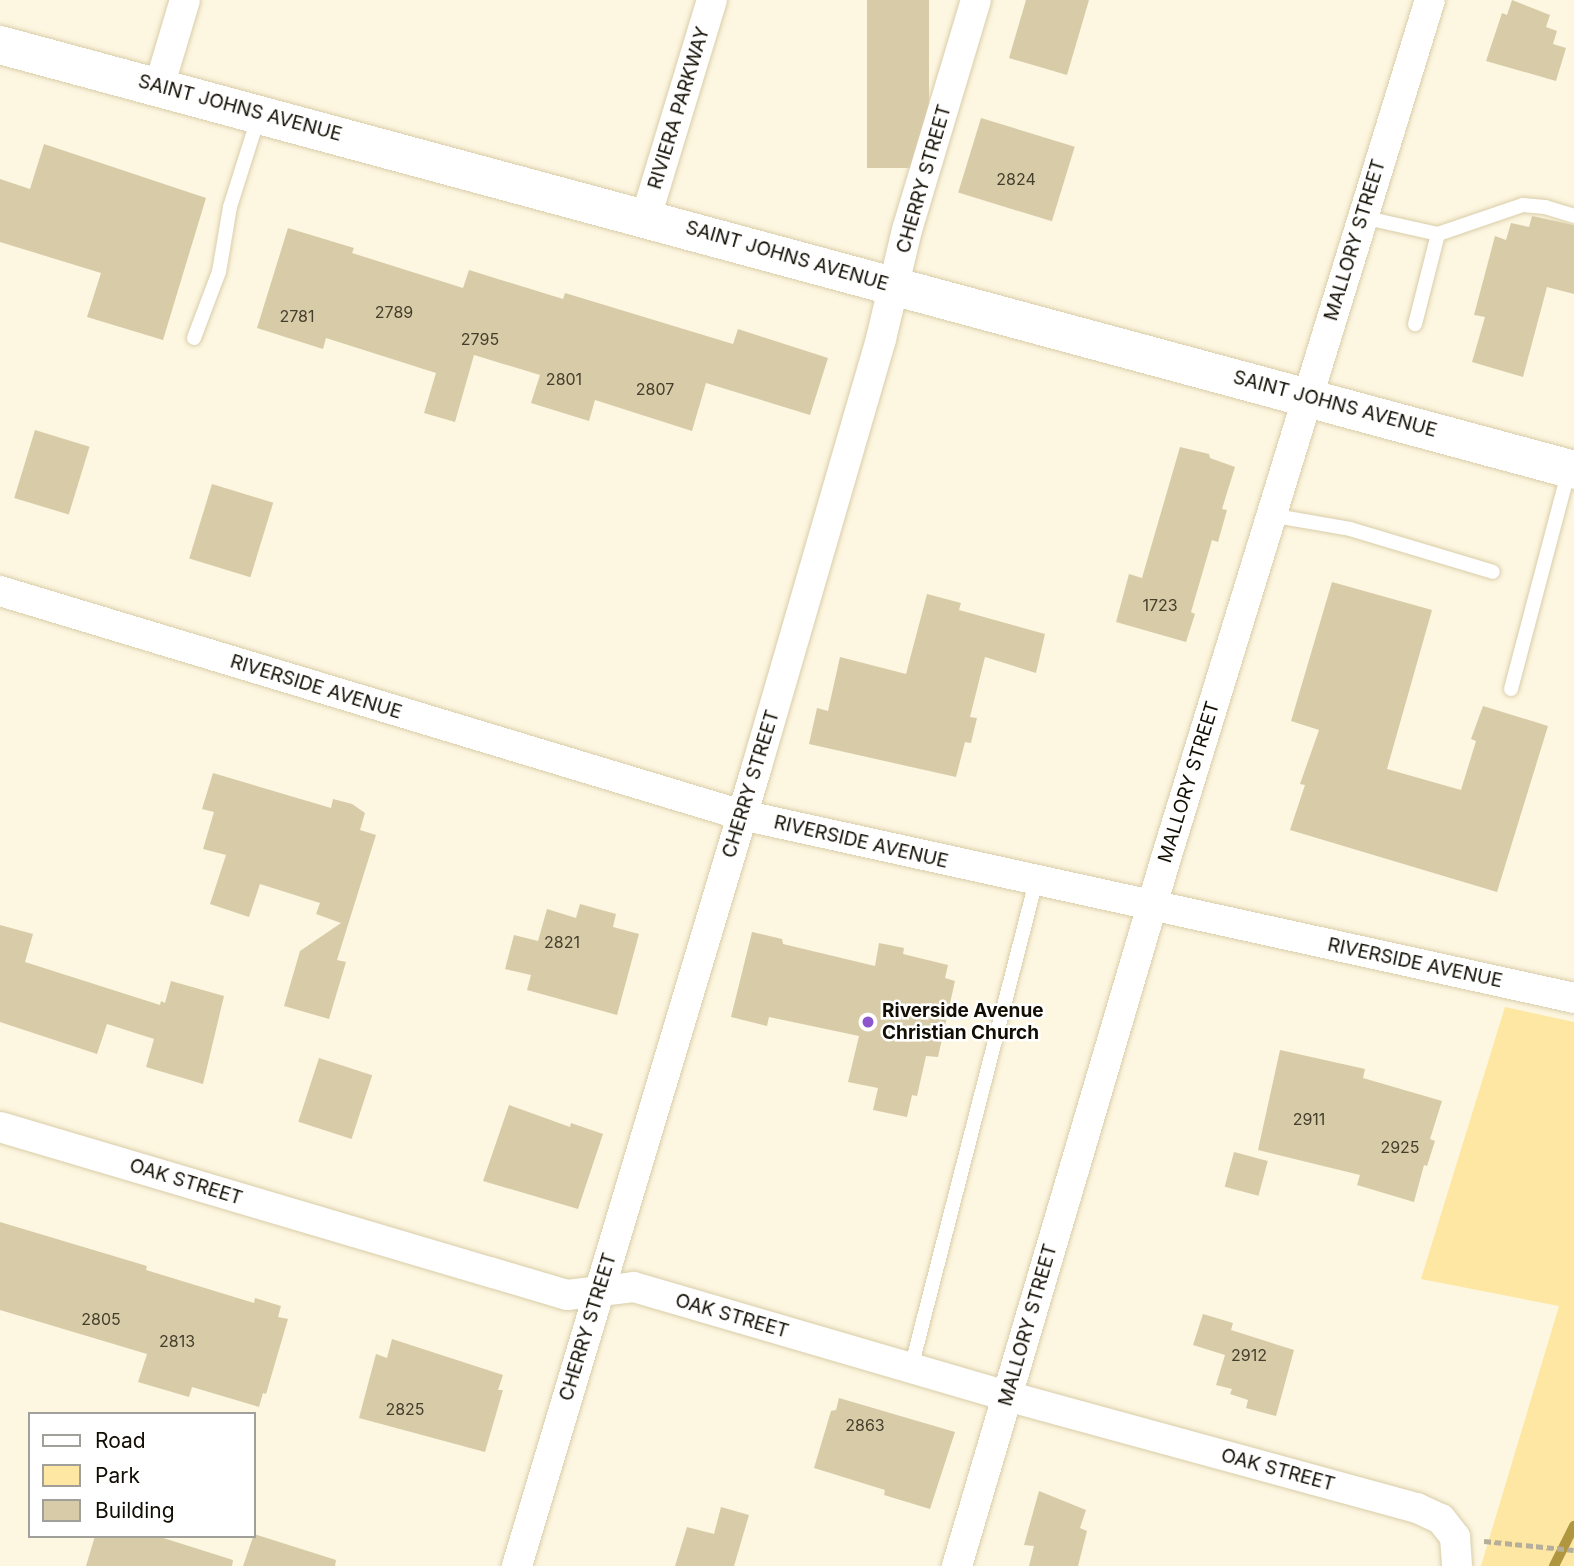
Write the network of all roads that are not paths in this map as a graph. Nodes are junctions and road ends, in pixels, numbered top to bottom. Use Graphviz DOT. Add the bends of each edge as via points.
graph roads {
  1 [pos="185,0"];
  2 [pos="712,0"];
  3 [pos="976,0"];
  4 [pos="1430,0"];
  5 [pos="0,45"];
  6 [pos="159,87"];
  7 [pos="259,113"];
  8 [pos="1574,216"];
  9 [pos="646,217"];
  10 [pos="1362,217"];
  11 [pos="1438,234"];
  12 [pos="895,286"];
  13 [pos="1415,324"];
  14 [pos="194,338"];
  15 [pos="1306,398"];
  16 [pos="1571,469"];
  17 [pos="1270,514"];
  18 [pos="1493,572"];
  19 [pos="0,591"];
  20 [pos="1511,689"];
  21 [pos="743,815"];
  22 [pos="1036,881"];
  23 [pos="1152,906"];
  24 [pos="1574,998"];
  25 [pos="0,1127"];
  26 [pos="599,1291"];
  27 [pos="911,1368"];
  28 [pos="1007,1395"];
  29 [pos="1456,1552"];
  30 [pos="517,1566"];
  31 [pos="957,1566"];
  1 -- 6 [label="street"];
  2 -- 9 [label="street, RIVIERA PARKWAY"];
  3 -- 12 [label="street, CHERRY STREET" via="907,230"];
  4 -- 10 [label="street, MALLORY STREET"];
  5 -- 6 [label="main road, SAINT JOHNS AVENUE"];
  6 -- 7 [label="main road, SAINT JOHNS AVENUE"];
  7 -- 9 [label="main road, SAINT JOHNS AVENUE"];
  7 -- 14 [label="lane" via="230,207 219,272"];
  8 -- 11 [label="lane" via="1523,205"];
  9 -- 12 [label="main road, SAINT JOHNS AVENUE"];
  10 -- 11 [label="lane"];
  10 -- 15 [label="street, MALLORY STREET"];
  11 -- 13 [label="lane"];
  12 -- 15 [label="main road, SAINT JOHNS AVENUE"];
  12 -- 21 [label="street, CHERRY STREET"];
  15 -- 16 [label="main road, SAINT JOHNS AVENUE"];
  15 -- 17 [label="street, MALLORY STREET"];
  16 -- 20 [label="lane"];
  17 -- 18 [label="lane" via="1350,529"];
  17 -- 23 [label="street, MALLORY STREET"];
  19 -- 21 [label="street, RIVERSIDE AVENUE"];
  21 -- 22 [label="street, RIVERSIDE AVENUE"];
  21 -- 26 [label="street, CHERRY STREET"];
  22 -- 23 [label="street, RIVERSIDE AVENUE"];
  22 -- 27 [label="lane"];
  23 -- 24 [label="street, RIVERSIDE AVENUE"];
  23 -- 28 [label="street, MALLORY STREET"];
  25 -- 26 [label="street, OAK STREET" via="566,1295"];
  26 -- 27 [label="street, OAK STREET" via="634,1287"];
  26 -- 30 [label="street, CHERRY STREET"];
  27 -- 28 [label="street, OAK STREET"];
  28 -- 29 [label="street, OAK STREET" via="1418,1508 1441,1519"];
  28 -- 31 [label="street, MALLORY STREET"];
}
